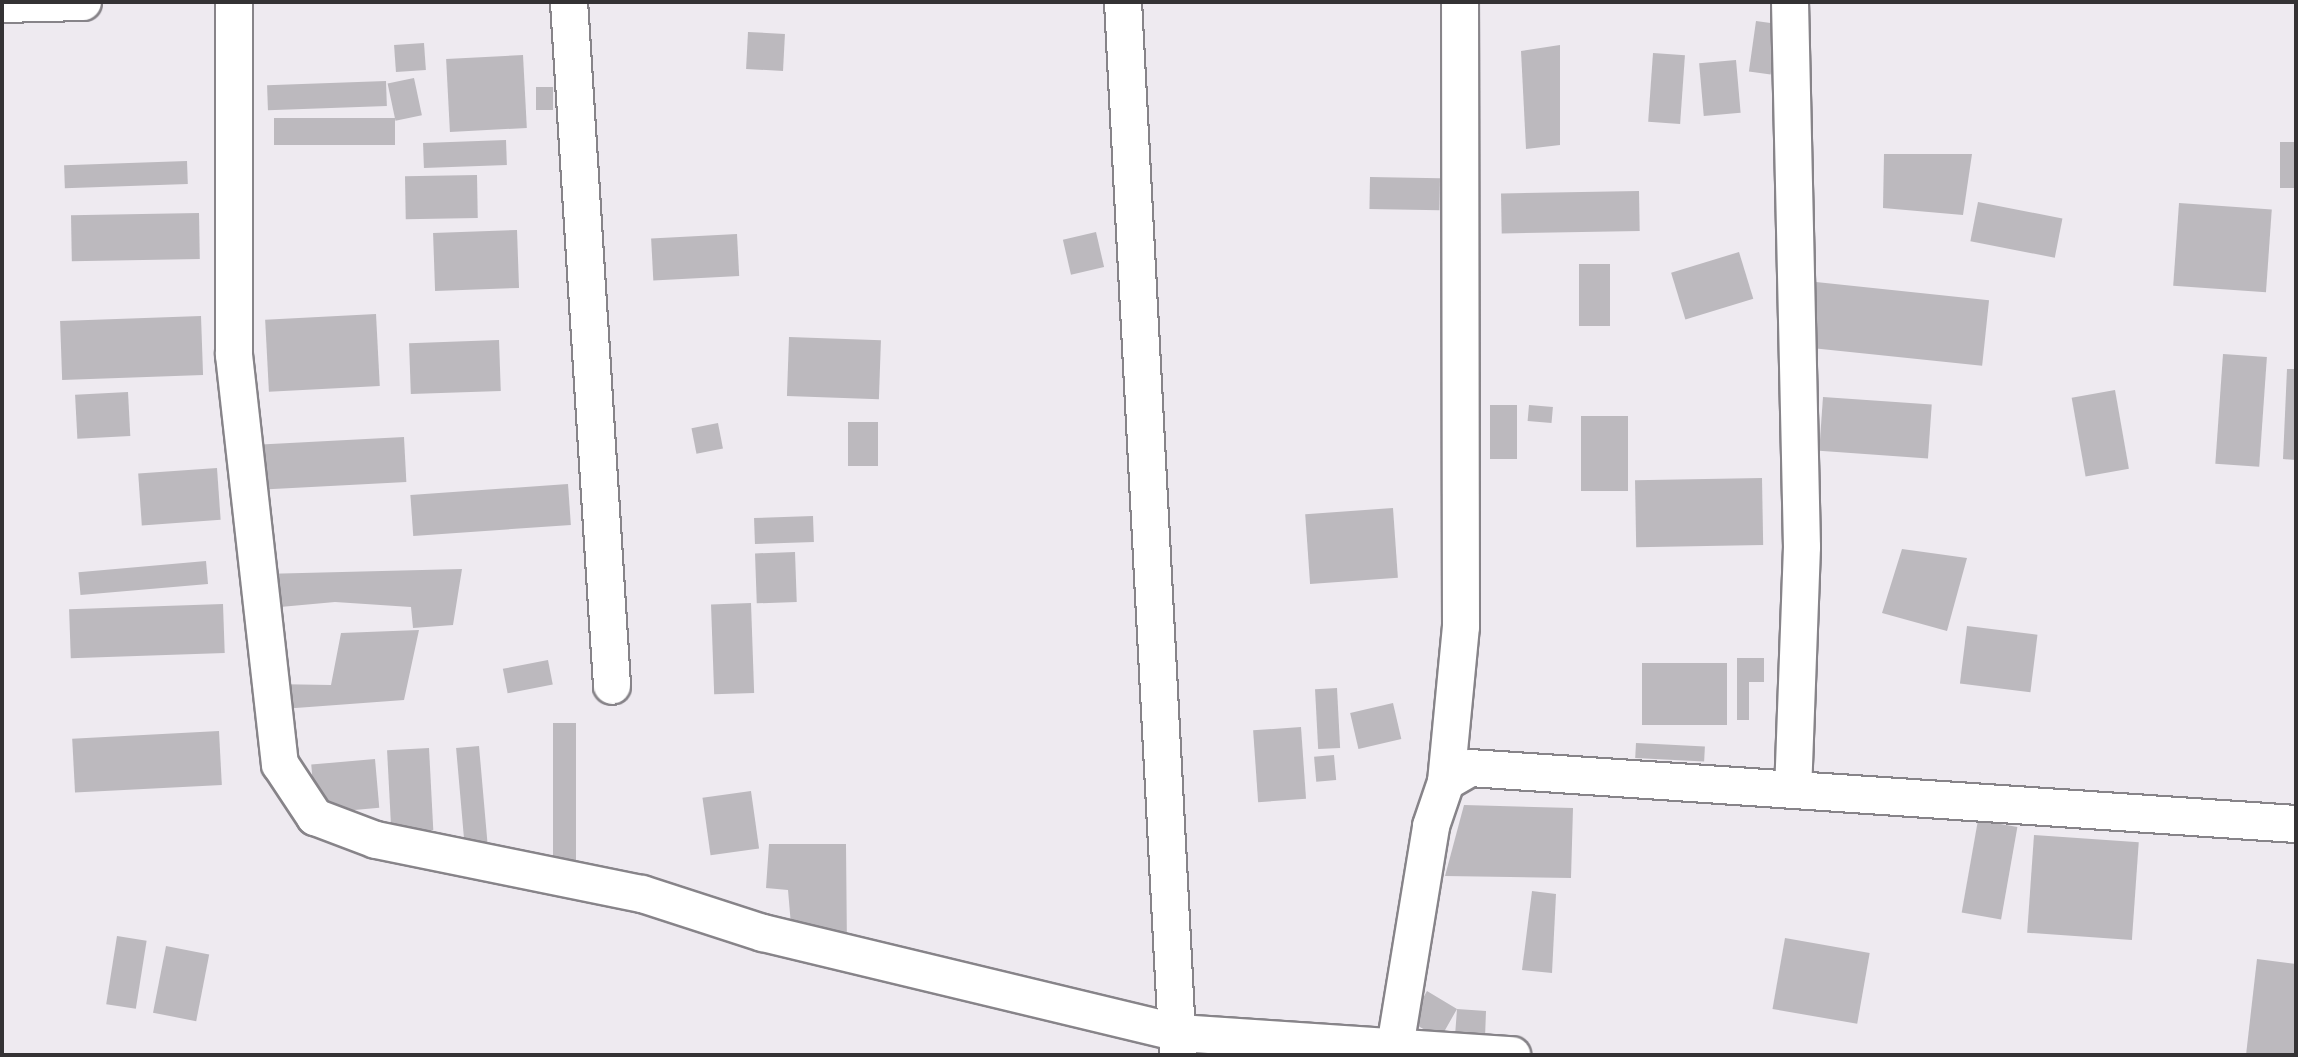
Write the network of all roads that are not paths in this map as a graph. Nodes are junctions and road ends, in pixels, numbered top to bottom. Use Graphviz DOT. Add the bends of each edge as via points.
graph roads {
  1 [pos="83,2"];
  2 [pos="234,2"];
  3 [pos="569,2"];
  4 [pos="1123,2"];
  5 [pos="1460,2"];
  6 [pos="1790,2"];
  7 [pos="2,4"];
  8 [pos="612,686"];
  9 [pos="1446,782"];
  10 [pos="1793,790"];
  11 [pos="2296,824"];
  12 [pos="1178,1044"];
  13 [pos="1395,1047"];
  14 [pos="1512,1055"];
  1 -- 7 [label="street"];
  2 -- 12 [label="street" via="234,355 278,752 315,817 376,840 642,894 763,933"];
  3 -- 8 [label="street"];
  4 -- 12 [label="street"];
  5 -- 9 [label="street" via="1461,627"];
  6 -- 10 [label="street" via="1802,547"];
  9 -- 10 [label="street" via="1470,768"];
  9 -- 13 [label="street" via="1431,826"];
  10 -- 11 [label="street"];
  12 -- 13 [label="street"];
  13 -- 14 [label="street"];
}
